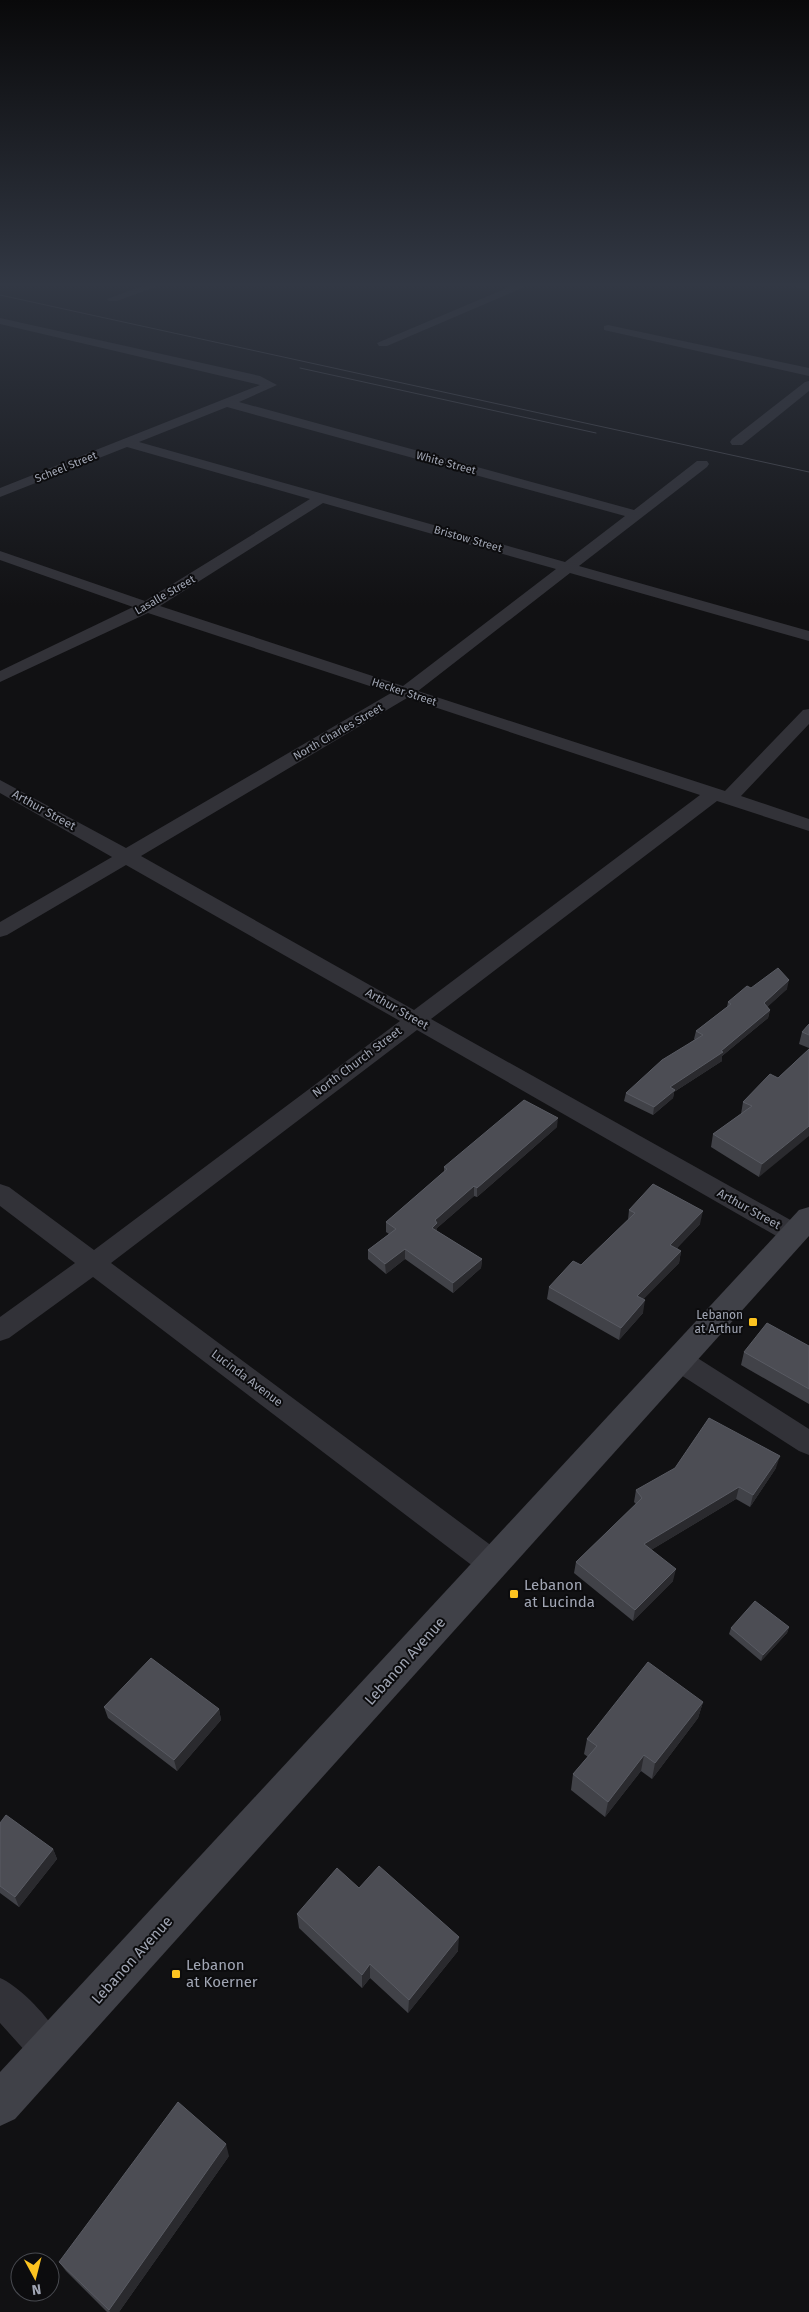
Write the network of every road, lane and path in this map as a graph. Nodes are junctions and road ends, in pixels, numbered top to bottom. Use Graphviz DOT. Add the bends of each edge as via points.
graph roads {
  1 [pos="258,390"];
  2 [pos="803,390"];
  3 [pos="227,402"];
  4 [pos="737,442"];
  5 [pos="127,443"];
  6 [pos="702,464"];
  7 [pos="0,479"];
  8 [pos="20,485"];
  9 [pos="0,493"];
  10 [pos="321,498"];
  11 [pos="637,515"];
  12 [pos="0,555"];
  13 [pos="568,567"];
  14 [pos="147,607"];
  15 [pos="809,636"];
  16 [pos="0,677"];
  17 [pos="405,692"];
  18 [pos="809,714"];
  19 [pos="0,785"];
  20 [pos="721,796"];
  21 [pos="809,825"];
  22 [pos="127,856"];
  23 [pos="0,931"];
  24 [pos="414,1019"];
  25 [pos="0,1193"];
  26 [pos="801,1225"];
  27 [pos="94,1263"];
  28 [pos="0,1330"];
  29 [pos="680,1360"];
  30 [pos="809,1443"];
  31 [pos="493,1564"];
  32 [pos="0,1996"];
  33 [pos="49,2050"];
  34 [pos="0,2104"];
  1 -- 3 [label="street, Scheel Street"];
  2 -- 4 [label="street"];
  3 -- 5 [label="street, Scheel Street"];
  3 -- 11 [label="street, White Street"];
  5 -- 8 [label="street, Scheel Street"];
  5 -- 10 [label="street, Bristow Street"];
  6 -- 11 [label="street, North Charles Street"];
  7 -- 8 [label="street"];
  8 -- 9 [label="street, Scheel Street"];
  10 -- 13 [label="street, Bristow Street"];
  10 -- 14 [label="street, Lasalle Street"];
  11 -- 13 [label="street, North Charles Street"];
  12 -- 14 [label="street, Hecker Street"];
  13 -- 15 [label="street, Bristow Street"];
  13 -- 17 [label="street, North Charles Street"];
  14 -- 16 [label="street, Lasalle Street"];
  14 -- 17 [label="street, Hecker Street"];
  17 -- 20 [label="street, Hecker Street"];
  17 -- 22 [label="street, North Charles Street"];
  18 -- 20 [label="street, North Church Street"];
  19 -- 22 [label="street, Arthur Street"];
  20 -- 21 [label="street, Hecker Street"];
  20 -- 24 [label="street, North Church Street"];
  22 -- 23 [label="street, North Charles Street"];
  22 -- 24 [label="street, Arthur Street"];
  24 -- 26 [label="street, Arthur Street"];
  24 -- 27 [label="street, North Church Street"];
  25 -- 27 [label="street, Lucinda Avenue"];
  26 -- 29 [label="main road, Lebanon Avenue"];
  27 -- 28 [label="street, North Church Street"];
  27 -- 31 [label="street, Lucinda Avenue"];
  29 -- 30 [label="street"];
  29 -- 31 [label="main road, Lebanon Avenue"];
  31 -- 33 [label="main road, Lebanon Avenue"];
  32 -- 33 [label="street"];
  33 -- 34 [label="main road, Lebanon Avenue"];
}
